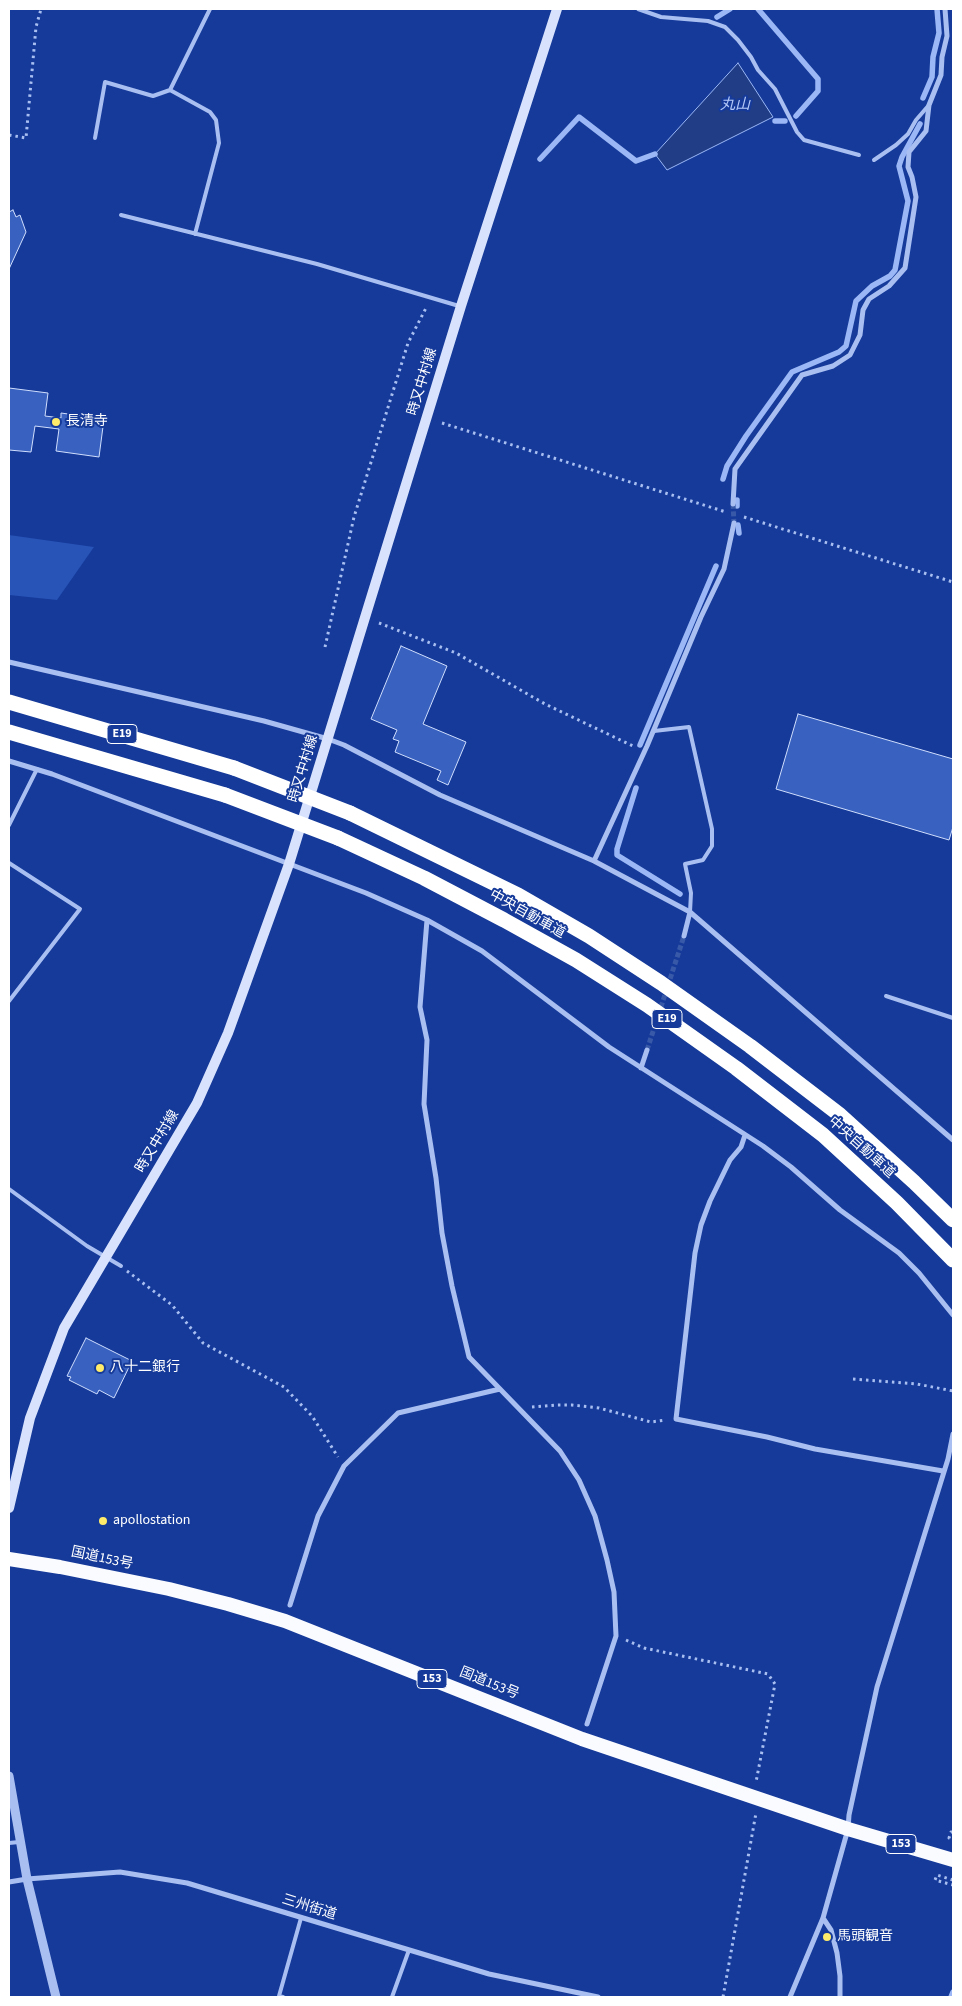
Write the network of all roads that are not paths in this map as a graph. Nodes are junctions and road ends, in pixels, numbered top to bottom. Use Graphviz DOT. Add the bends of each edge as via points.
graph roads {
  1 [pos="210,9"];
  2 [pos="557,9"];
  3 [pos="638,9"];
  4 [pos="945,9"];
  5 [pos="170,90"];
  6 [pos="929,105"];
  7 [pos="95,138"];
  8 [pos="859,155"];
  9 [pos="874,160"];
  10 [pos="120,215"];
  11 [pos="195,234"];
  12 [pos="461,306"];
  13 [pos="733,504"];
  14 [pos="734,523"];
  15 [pos="9,662"];
  16 [pos="9,702"];
  17 [pos="654,731"];
  18 [pos="9,732"];
  19 [pos="328,739"];
  20 [pos="9,761"];
  21 [pos="37,769"];
  22 [pos="9,824"];
  23 [pos="594,861"];
  24 [pos="9,862"];
  25 [pos="289,864"];
  26 [pos="690,912"];
  27 [pos="427,920"];
  28 [pos="684,936"];
  29 [pos="886,996"];
  30 [pos="9,1000"];
  31 [pos="953,1018"];
  32 [pos="647,1050"];
  33 [pos="642,1068"];
  34 [pos="745,1135"];
  35 [pos="953,1140"];
  36 [pos="9,1188"];
  37 [pos="953,1220"];
  38 [pos="106,1257"];
  39 [pos="953,1260"];
  40 [pos="121,1266"];
  41 [pos="953,1315"];
  42 [pos="500,1389"];
  43 [pos="953,1434"];
  44 [pos="943,1471"];
  45 [pos="9,1508"];
  46 [pos="9,1559"];
  47 [pos="290,1605"];
  48 [pos="587,1724"];
  49 [pos="9,1776"];
  50 [pos="848,1829"];
  51 [pos="20,1842"];
  52 [pos="9,1843"];
  53 [pos="953,1860"];
  54 [pos="27,1879"];
  55 [pos="9,1882"];
  56 [pos="302,1918"];
  57 [pos="823,1918"];
  58 [pos="409,1950"];
  59 [pos="56,1997"];
  60 [pos="283,1997"];
  61 [pos="392,1997"];
  62 [pos="598,1997"];
  63 [pos="790,1997"];
  64 [pos="840,1997"];
  1 -- 5 [label="lane"];
  2 -- 12 [label="main road, 時又中村線"];
  3 -- 8 [label="lane" via="661,17 708,21 724,27 738,40 775,89 804,140"];
  4 -- 6 [label="street" via="946,36 940,75"];
  5 -- 7 [label="lane" via="153,96 105,82"];
  5 -- 11 [label="lane" via="210,112 216,120 219,144"];
  6 -- 9 [label="lane" via="908,134"];
  6 -- 13 [label="street" via="926,131 909,152 908,167 916,197 905,268 888,286 869,299 863,310 860,335 850,355 833,366 802,375 735,469"];
  10 -- 11 [label="lane"];
  11 -- 12 [label="lane" via="317,264"];
  12 -- 19 [label="main road, 時又中村線"];
  14 -- 17 [label="street" via="724,569"];
  15 -- 19 [label="street"];
  16 -- 37 [label="highway, 中央自動車道 / E19, bridge" via="234,768 350,813 518,895 589,936 750,1046 840,1115"];
  17 -- 23 [label="street"];
  17 -- 26 [label="lane" via="689,727 712,829 712,846 703,860 685,864 692,893"];
  18 -- 39 [label="highway, 中央自動車道 / E19, bridge" via="225,795 338,838 424,878 576,960 736,1068 823,1135"];
  19 -- 23 [label="street" via="440,795"];
  19 -- 25 [label="main road, 時又中村線"];
  20 -- 21 [label="street"];
  21 -- 22 [label="lane"];
  21 -- 25 [label="street"];
  23 -- 26 [label="street"];
  24 -- 30 [label="lane" via="80,909"];
  25 -- 27 [label="street"];
  25 -- 38 [label="main road, 時又中村線" via="228,1033 197,1103"];
  26 -- 28 [label="street"];
  26 -- 35 [label="street"];
  27 -- 33 [label="street" via="482,950 609,1047"];
  27 -- 42 [label="street" via="420,1007 427,1040 424,1104 442,1233 468,1357"];
  29 -- 31 [label="lane"];
  32 -- 33 [label="street"];
  33 -- 34 [label="street"];
  34 -- 41 [label="street" via="791,1167 840,1210 899,1253 920,1273"];
  34 -- 44 [label="street" via="710,1200 701,1226 676,1419 815,1449"];
  36 -- 38 [label="lane"];
  38 -- 40 [label="lane"];
  38 -- 45 [label="main road, 時又中村線" via="64,1328 30,1418"];
  42 -- 47 [label="street" via="398,1413 344,1466 318,1516"];
  42 -- 48 [label="street" via="560,1451 580,1480 608,1560 614,1592 616,1636"];
  43 -- 44 [label="street"];
  44 -- 50 [label="street" via="877,1687"];
  46 -- 50 [label="highway, 国道153号 / 153" via="169,1589 285,1621 582,1739"];
  49 -- 51 [label="street"];
  50 -- 53 [label="highway, 国道153号 / 153"];
  50 -- 57 [label="street"];
  51 -- 52 [label="lane"];
  51 -- 54 [label="street"];
  54 -- 55 [label="street, 三州街道"];
  54 -- 56 [label="street, 三州街道" via="120,1872 187,1883"];
  54 -- 59 [label="street"];
  56 -- 58 [label="street, 三州街道"];
  56 -- 60 [label="lane" via="279,1996"];
  57 -- 63 [label="street"];
  57 -- 64 [label="street" via="831,1930 837,1953"];
  58 -- 61 [label="lane"];
  58 -- 62 [label="street, 三州街道" via="489,1974"];
}
